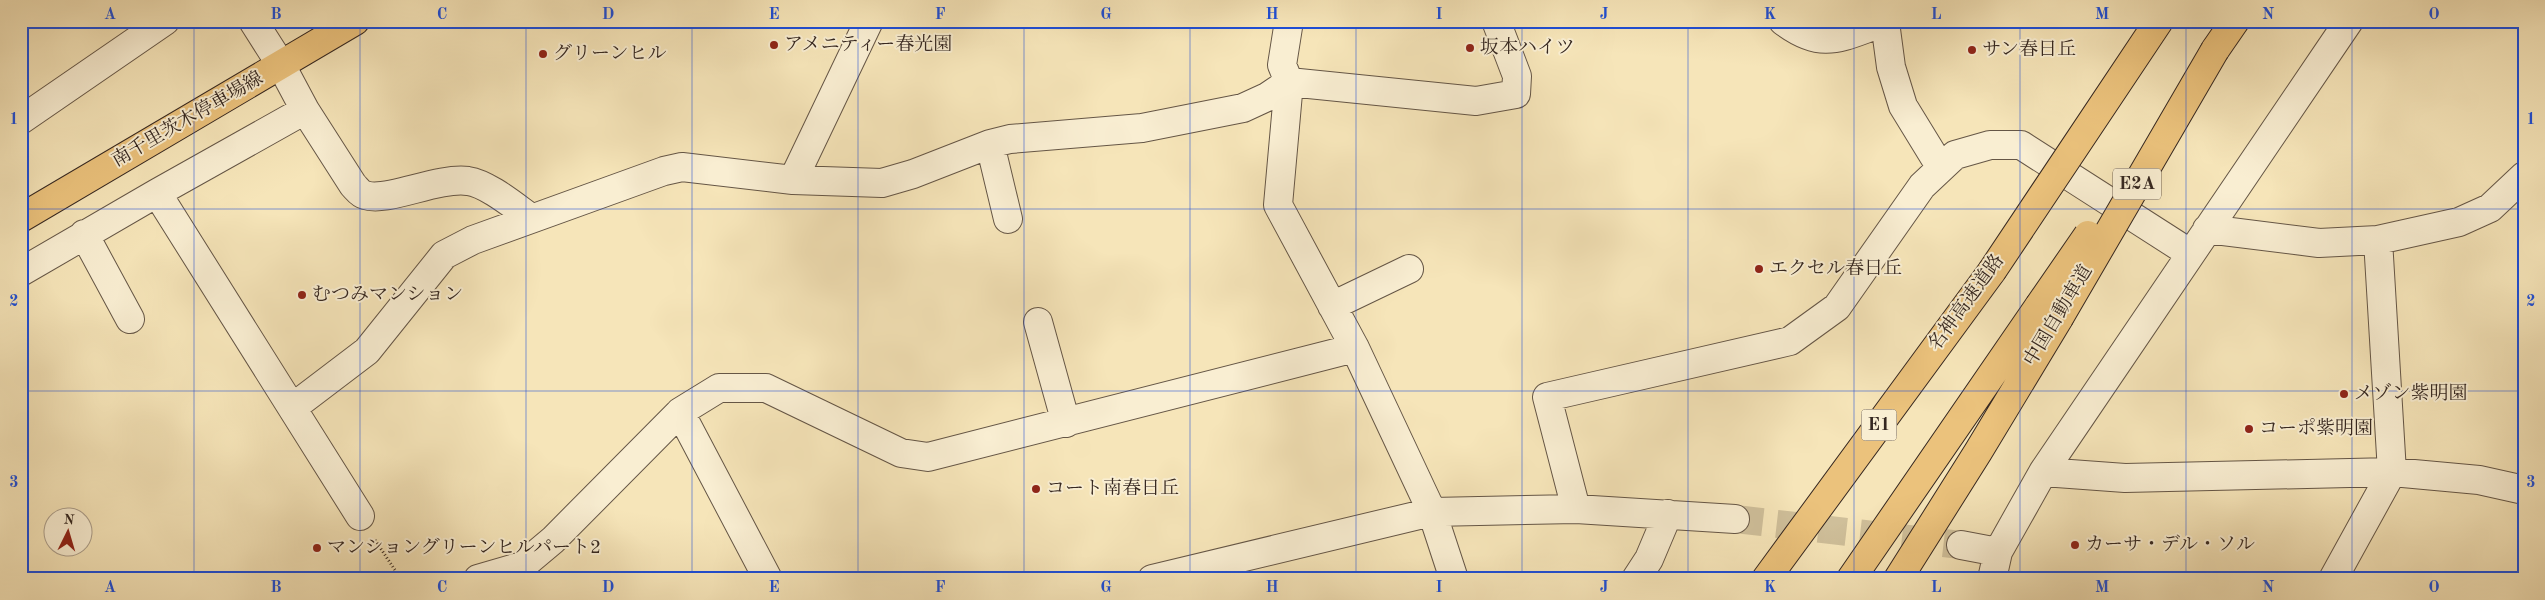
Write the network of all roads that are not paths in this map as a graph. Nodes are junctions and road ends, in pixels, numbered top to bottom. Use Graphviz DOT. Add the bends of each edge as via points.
graph roads {
  1 [pos="165,21"];
  2 [pos="252,21"];
  3 [pos="355,21"];
  4 [pos="869,21"];
  5 [pos="1289,21"];
  6 [pos="1496,21"];
  7 [pos="1783,21"];
  8 [pos="2159,21"];
  9 [pos="2234,21"];
  10 [pos="2349,21"];
  11 [pos="281,65"];
  12 [pos="1289,82"];
  13 [pos="305,110"];
  14 [pos="21,120"];
  15 [pos="990,144"];
  16 [pos="1941,168"];
  17 [pos="2524,176"];
  18 [pos="793,180"];
  19 [pos="156,192"];
  20 [pos="21,218"];
  21 [pos="531,218"];
  22 [pos="1008,218"];
  23 [pos="2207,229"];
  24 [pos="84,234"];
  25 [pos="2378,240"];
  26 [pos="2191,254"];
  27 [pos="1409,269"];
  28 [pos="21,272"];
  29 [pos="1332,306"];
  30 [pos="2049,312"];
  31 [pos="130,319"];
  32 [pos="1038,322"];
  33 [pos="1355,348"];
  34 [pos="292,408"];
  35 [pos="680,412"];
  36 [pos="1066,423"];
  37 [pos="2043,472"];
  38 [pos="2392,472"];
  39 [pos="2524,490"];
  40 [pos="1576,509"];
  41 [pos="1432,512"];
  42 [pos="1668,514"];
  43 [pos="360,516"];
  44 [pos="1735,519"];
  45 [pos="1961,546"];
  46 [pos="1998,552"];
  47 [pos="478,579"];
  48 [pos="768,579"];
  49 [pos="1152,579"];
  50 [pos="1454,579"];
  51 [pos="1636,579"];
  52 [pos="1766,579"];
  53 [pos="1851,579"];
  54 [pos="1898,579"];
  55 [pos="1992,579"];
  56 [pos="2333,579"];
  1 -- 14 [label="street"];
  2 -- 11 [label="street"];
  3 -- 11 [label="main road, 南千里茨木停車場線"];
  4 -- 18 [label="street"];
  5 -- 12 [label="street" via="1282,65"];
  6 -- 12 [label="street" via="1518,76 1516,94 1476,101"];
  7 -- 16 [label="street" via="1800,34 1829,41 1885,22 1891,67 1903,106"];
  8 -- 52 [label="main road, 名神高速道路 / E1, bridge" via="1992,271"];
  9 -- 30 [label="main road, 中国自動車道 / E2A, bridge"];
  10 -- 23 [label="street"];
  11 -- 13 [label="street"];
  11 -- 20 [label="main road, 南千里茨木停車場線"];
  12 -- 15 [label="street" via="1243,108 1142,128 1010,139"];
  12 -- 29 [label="street" via="1278,205"];
  13 -- 19 [label="street"];
  13 -- 21 [label="street" via="353,185 363,195 375,197 448,180 470,181 497,194"];
  15 -- 18 [label="street" via="882,184"];
  15 -- 22 [label="street"];
  16 -- 26 [label="street" via="1955,155 1990,145 2021,145"];
  16 -- 40 [label="street" via="1922,186 1837,307 1790,341 1547,397"];
  17 -- 25 [label="street" via="2490,208 2459,222"];
  18 -- 21 [label="street" via="682,168 664,171"];
  19 -- 24 [label="street"];
  19 -- 34 [label="street"];
  21 -- 34 [label="street" via="444,255 367,351"];
  23 -- 25 [label="street" via="2319,243"];
  23 -- 26 [label="street"];
  24 -- 28 [label="street"];
  24 -- 31 [label="street"];
  25 -- 38 [label="street"];
  26 -- 37 [label="street"];
  27 -- 29 [label="street"];
  29 -- 33 [label="street"];
  30 -- 53 [label="main road"];
  30 -- 54 [label="main road, 中国自動車道 / E2A" via="1978,452"];
  32 -- 36 [label="street"];
  33 -- 36 [label="street"];
  33 -- 41 [label="street"];
  34 -- 43 [label="street"];
  35 -- 36 [label="street" via="719,388 766,388 902,453 928,457"];
  35 -- 47 [label="street" via="553,540 522,566"];
  35 -- 48 [label="street"];
  37 -- 38 [label="street" via="2125,478"];
  37 -- 46 [label="street"];
  38 -- 39 [label="street" via="2479,480"];
  38 -- 56 [label="street"];
  40 -- 41 [label="street"];
  40 -- 42 [label="street"];
  41 -- 49 [label="street"];
  41 -- 50 [label="street"];
  42 -- 44 [label="street"];
  42 -- 51 [label="street" via="1649,559"];
  45 -- 46 [label="street"];
  46 -- 55 [label="street"];
}
